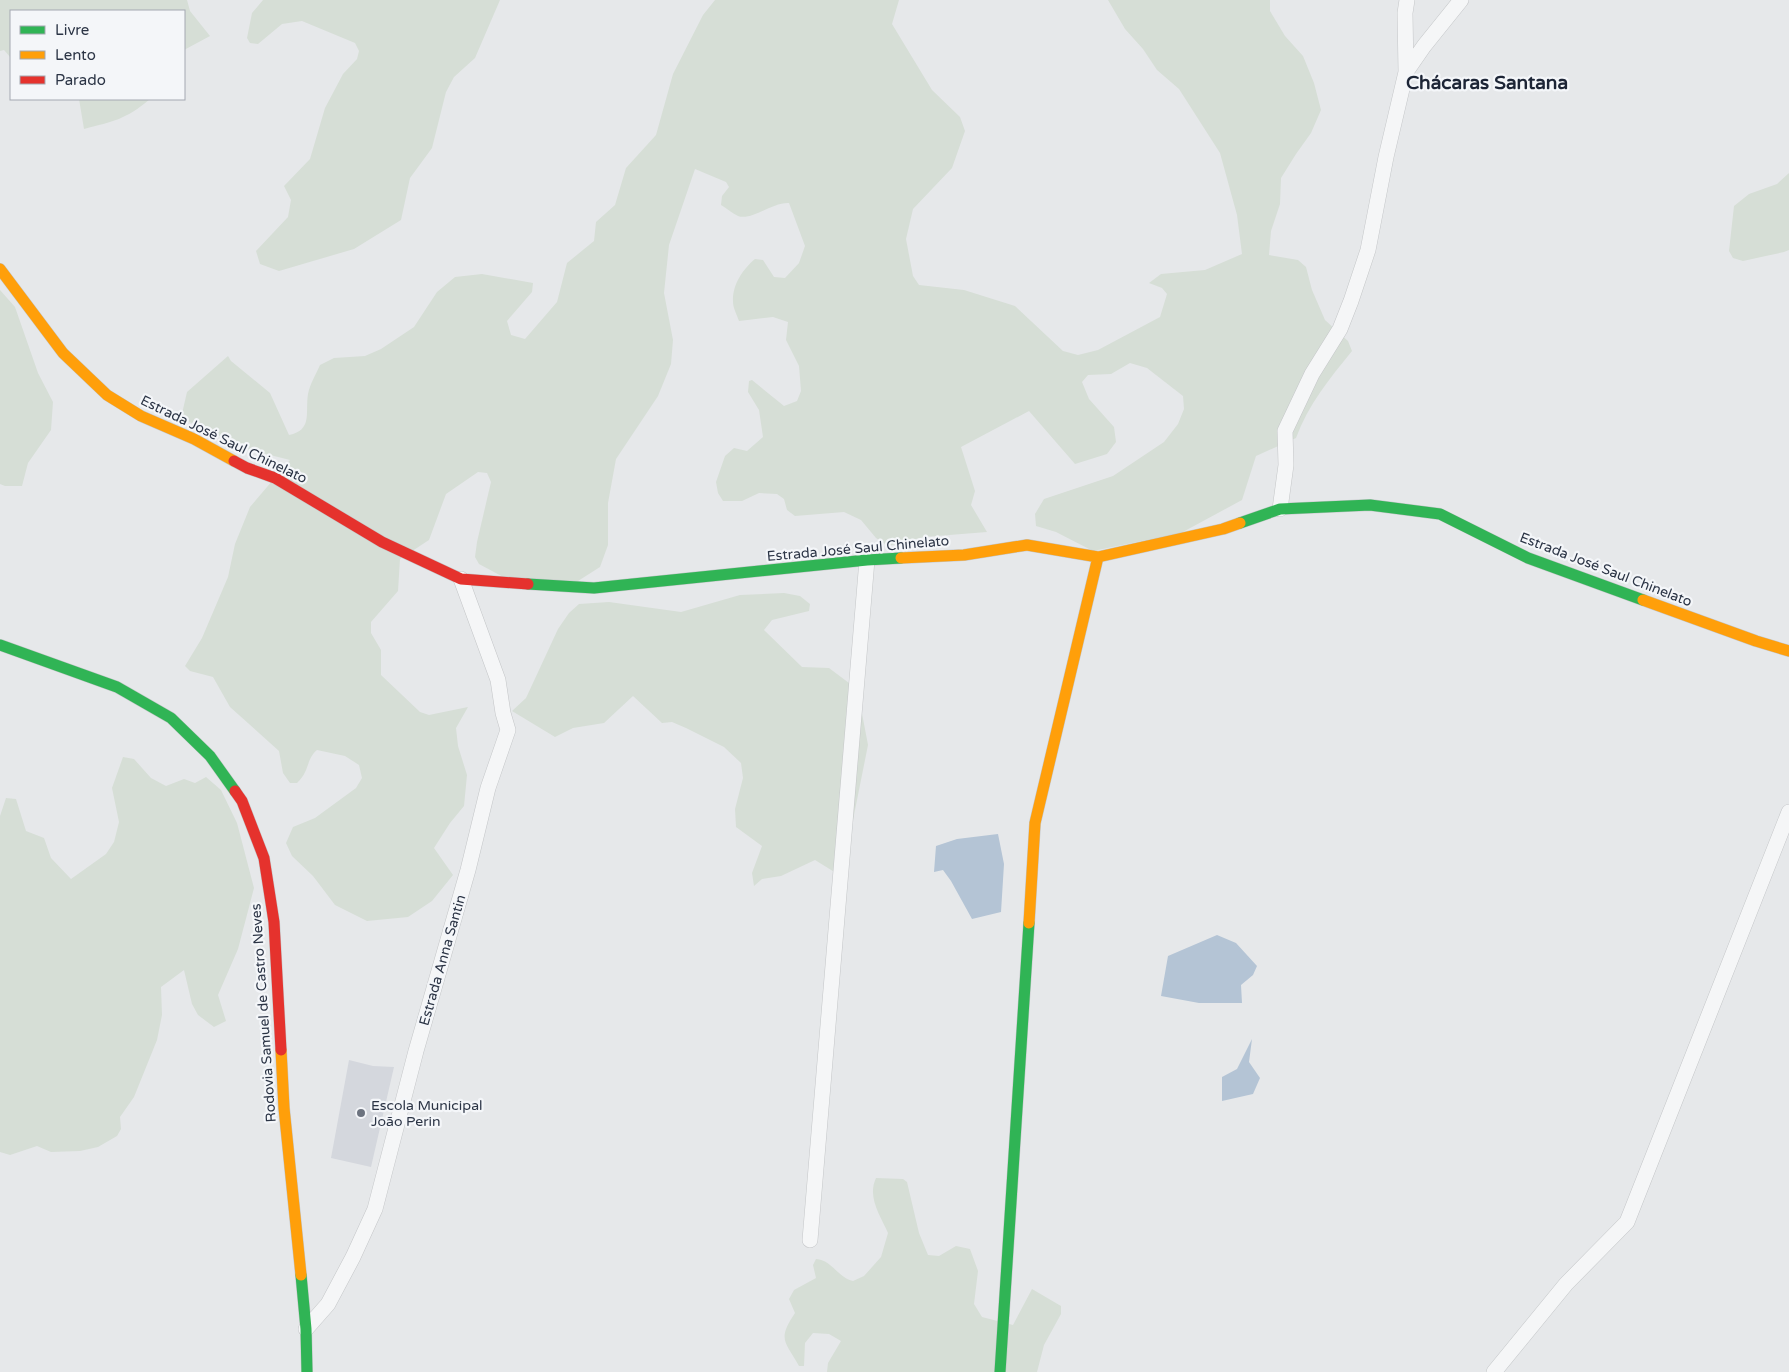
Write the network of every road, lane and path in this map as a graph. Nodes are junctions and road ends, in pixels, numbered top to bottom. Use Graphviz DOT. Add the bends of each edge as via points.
graph roads {
  1 [pos="1407,0"];
  2 [pos="1461,0"];
  3 [pos="1406,72"];
  4 [pos="0,268"];
  5 [pos="1280,509"];
  6 [pos="1098,557"];
  7 [pos="867,560"];
  8 [pos="462,579"];
  9 [pos="0,645"];
  10 [pos="1789,651"];
  11 [pos="1789,812"];
  12 [pos="810,1240"];
  13 [pos="306,1329"];
  14 [pos="307,1372"];
  15 [pos="1000,1372"];
  16 [pos="1494,1372"];
  1 -- 3 [label="street"];
  2 -- 3 [label="street"];
  3 -- 5 [label="street" via="1368,250 1351,302 1340,329 1312,374 1285,431 1286,465"];
  4 -- 8 [label="street, Estrada José Saul Chinelato" via="63,353 107,395 140,416 194,438 247,468 275,478 382,542"];
  5 -- 6 [label="street, Estrada José Saul Chinelato" via="1223,529"];
  5 -- 10 [label="street, Estrada José Saul Chinelato" via="1370,505 1440,514 1528,558"];
  6 -- 7 [label="street, Estrada José Saul Chinelato" via="1027,545 964,555"];
  6 -- 15 [label="street" via="1035,824"];
  7 -- 8 [label="street, Estrada José Saul Chinelato" via="594,588"];
  7 -- 12 [label="street"];
  8 -- 13 [label="street, Estrada Anna Santin" via="498,680 508,730 488,788 375,1209 328,1304"];
  9 -- 13 [label="street, Rodovia Samuel de Castro Neves" via="117,687 171,718 210,756 242,801 264,858 274,922 284,1108"];
  11 -- 16 [label="street" via="1627,1222 1566,1284"];
  13 -- 14 [label="street, Rodovia Samuel de Castro Neves"];
}
